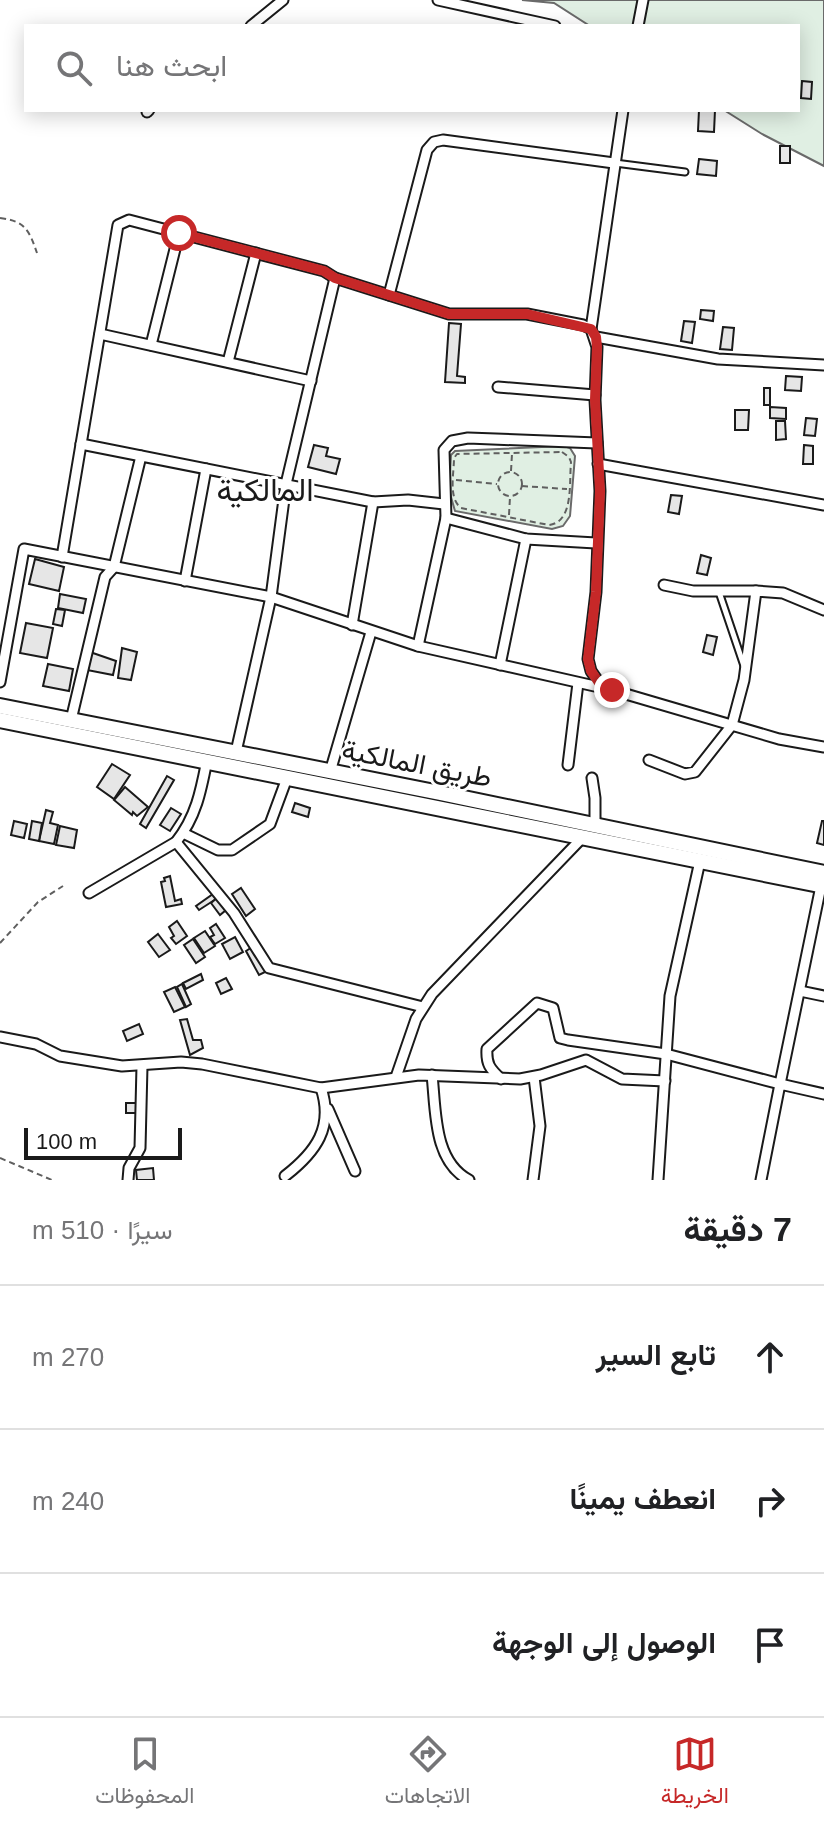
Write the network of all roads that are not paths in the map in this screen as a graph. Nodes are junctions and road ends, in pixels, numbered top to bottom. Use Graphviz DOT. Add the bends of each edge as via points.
graph roads {
  1 [pos="283,0"];
  2 [pos="438,0"];
  3 [pos="643,0"];
  4 [pos="253,24"];
  5 [pos="546,24"];
  6 [pos="638,24"];
  7 [pos="623,112"];
  8 [pos="614,163"];
  9 [pos="685,172"];
  10 [pos="179,233"];
  11 [pos="256,253"];
  12 [pos="335,278"];
  13 [pos="389,295"];
  14 [pos="593,333"];
  15 [pos="100,334"];
  16 [pos="151,345"];
  17 [pos="228,362"];
  18 [pos="824,365"];
  19 [pos="311,381"];
  20 [pos="498,387"];
  21 [pos="595,395"];
  22 [pos="597,443"];
  23 [pos="81,444"];
  24 [pos="141,456"];
  25 [pos="598,464"];
  26 [pos="206,469"];
  27 [pos="286,484"];
  28 [pos="373,502"];
  29 [pos="444,504"];
  30 [pos="824,505"];
  31 [pos="446,518"];
  32 [pos="526,539"];
  33 [pos="596,543"];
  34 [pos="62,557"];
  35 [pos="114,567"];
  36 [pos="185,581"];
  37 [pos="664,585"];
  38 [pos="719,591"];
  39 [pos="756,591"];
  40 [pos="271,597"];
  41 [pos="824,610"];
  42 [pos="352,625"];
  43 [pos="371,632"];
  44 [pos="418,646"];
  45 [pos="500,665"];
  46 [pos="746,672"];
  47 [pos="0,682"];
  48 [pos="578,683"];
  49 [pos="602,687"];
  50 [pos="4,714"];
  51 [pos="71,720"];
  52 [pos="732,725"];
  53 [pos="116,735"];
  54 [pos="824,747"];
  55 [pos="236,752"];
  56 [pos="207,760"];
  57 [pos="649,760"];
  58 [pos="568,765"];
  59 [pos="330,772"];
  60 [pos="287,778"];
  61 [pos="592,778"];
  62 [pos="440,793"];
  63 [pos="436,810"];
  64 [pos="595,825"];
  65 [pos="183,833"];
  66 [pos="583,837"];
  67 [pos="176,842"];
  68 [pos="724,859"];
  69 [pos="700,861"];
  70 [pos="823,880"];
  71 [pos="89,893"];
  72 [pos="800,991"];
  73 [pos="824,996"];
  74 [pos="423,1007"];
  75 [pos="0,1037"];
  76 [pos="666,1054"];
  77 [pos="142,1066"];
  78 [pos="432,1075"];
  79 [pos="396,1077"];
  80 [pos="534,1077"];
  81 [pos="501,1079"];
  82 [pos="665,1081"];
  83 [pos="780,1084"];
  84 [pos="321,1088"];
  85 [pos="824,1094"];
  86 [pos="327,1106"];
  87 [pos="355,1171"];
  88 [pos="285,1176"];
  89 [pos="128,1180"];
  90 [pos="469,1180"];
  91 [pos="533,1180"];
  92 [pos="658,1180"];
  93 [pos="761,1180"];
  1 -- 4 [label="street"];
  2 -- 5 [label="street"];
  3 -- 6 [label="street"];
  7 -- 8 [label="street"];
  8 -- 9 [label="lane"];
  8 -- 13 [label="street" via="434,142 427,150"];
  8 -- 14 [label="street"];
  10 -- 11 [label="street"];
  10 -- 15 [label="street" via="129,220 118,225"];
  10 -- 16 [label="street"];
  11 -- 12 [label="street"];
  11 -- 17 [label="street"];
  12 -- 13 [label="street"];
  12 -- 19 [label="street"];
  13 -- 14 [label="street" via="449,314 527,314"];
  14 -- 18 [label="street" via="718,359"];
  14 -- 21 [label="street"];
  15 -- 16 [label="street"];
  15 -- 23 [label="street"];
  16 -- 17 [label="street"];
  17 -- 19 [label="street"];
  19 -- 27 [label="street"];
  20 -- 21 [label="street"];
  21 -- 22 [label="street"];
  22 -- 25 [label="street"];
  22 -- 29 [label="street" via="452,441 444,450"];
  23 -- 24 [label="street"];
  23 -- 34 [label="street"];
  24 -- 26 [label="street"];
  24 -- 35 [label="street"];
  25 -- 30 [label="street"];
  25 -- 33 [label="street"];
  26 -- 27 [label="street"];
  26 -- 36 [label="street"];
  27 -- 28 [label="street"];
  27 -- 40 [label="street"];
  28 -- 29 [label="street"];
  28 -- 42 [label="street"];
  29 -- 31 [label="street"];
  31 -- 32 [label="street"];
  31 -- 44 [label="street"];
  32 -- 33 [label="street"];
  32 -- 45 [label="street"];
  33 -- 49 [label="street" via="588,659"];
  34 -- 35 [label="street"];
  34 -- 47 [label="street" via="24,549"];
  35 -- 36 [label="street"];
  35 -- 51 [label="street" via="105,577"];
  36 -- 40 [label="street"];
  37 -- 38 [label="street"];
  38 -- 39 [label="street"];
  38 -- 46 [label="lane"];
  39 -- 41 [label="street" via="783,593"];
  39 -- 46 [label="street"];
  40 -- 42 [label="street"];
  40 -- 55 [label="street"];
  42 -- 43 [label="street"];
  43 -- 44 [label="street"];
  43 -- 59 [label="street"];
  44 -- 45 [label="street"];
  45 -- 48 [label="street"];
  46 -- 52 [label="street"];
  48 -- 49 [label="street"];
  48 -- 58 [label="street"];
  49 -- 52 [label="street"];
  50 -- 51 [label="main road, طريق المالكية"];
  50 -- 53 [label="main road, طريق المالكية"];
  51 -- 53 [label="main road, طريق المالكية"];
  52 -- 54 [label="street"];
  52 -- 57 [label="street" via="695,772 685,774"];
  53 -- 55 [label="main road, طريق المالكية"];
  53 -- 56 [label="main road, طريق المالكية"];
  55 -- 59 [label="main road, طريق المالكية"];
  56 -- 60 [label="main road, طريق المالكية"];
  56 -- 65 [label="street" via="200,798"];
  59 -- 62 [label="main road, طريق المالكية"];
  60 -- 63 [label="main road, طريق المالكية"];
  60 -- 65 [label="street" via="270,824 232,850 218,850"];
  61 -- 64 [label="street"];
  62 -- 63 [label="main road"];
  62 -- 64 [label="main road, طريق المالكية"];
  63 -- 66 [label="main road, طريق المالكية"];
  64 -- 68 [label="main road, طريق المالكية"];
  65 -- 67 [label="street"];
  66 -- 69 [label="main road, طريق المالكية"];
  66 -- 74 [label="street"];
  67 -- 71 [label="street"];
  67 -- 74 [label="street" via="234,913 269,968"];
  68 -- 69 [label="main road, طريق المالكية"];
  68 -- 70 [label="main road, طريق المالكية"];
  69 -- 76 [label="street" via="670,996"];
  70 -- 72 [label="street"];
  72 -- 73 [label="street"];
  72 -- 83 [label="street"];
  74 -- 79 [label="street"];
  75 -- 77 [label="street" via="36,1044 60,1056"];
  76 -- 81 [label="street" via="560,1038 553,1008 537,1003 487,1049 489,1068"];
  76 -- 82 [label="street"];
  76 -- 83 [label="street"];
  77 -- 84 [label="street" via="202,1064"];
  77 -- 89 [label="street" via="140,1148"];
  78 -- 79 [label="street"];
  78 -- 81 [label="street"];
  78 -- 90 [label="street" via="445,1157"];
  79 -- 84 [label="street"];
  80 -- 81 [label="street"];
  80 -- 82 [label="street" via="586,1060 622,1079"];
  80 -- 91 [label="street" via="540,1126"];
  82 -- 92 [label="street"];
  83 -- 85 [label="street"];
  83 -- 93 [label="street"];
  84 -- 86 [label="street"];
  86 -- 87 [label="street"];
  86 -- 88 [label="street" via="318,1142"];
}
